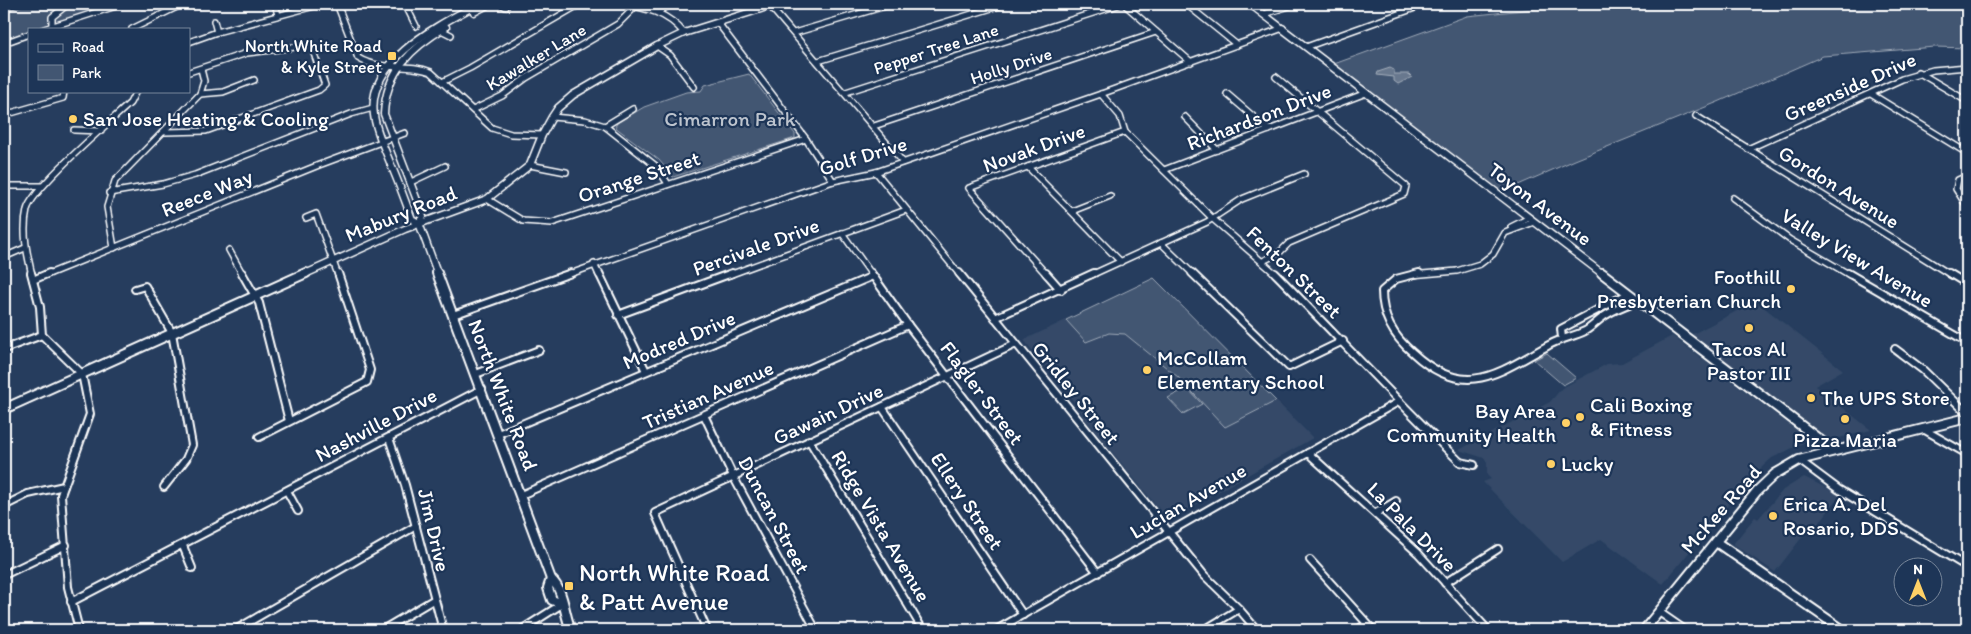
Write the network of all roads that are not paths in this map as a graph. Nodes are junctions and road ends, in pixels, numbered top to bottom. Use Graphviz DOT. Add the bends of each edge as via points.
graph roads {
  1 [pos="68,4"];
  2 [pos="122,4"];
  3 [pos="183,4"];
  4 [pos="275,4"];
  5 [pos="322,4"];
  6 [pos="337,4"];
  7 [pos="405,4"];
  8 [pos="478,4"];
  9 [pos="488,4"];
  10 [pos="499,4"];
  11 [pos="580,4"];
  12 [pos="621,4"];
  13 [pos="671,4"];
  14 [pos="779,4"];
  15 [pos="892,4"];
  16 [pos="1005,4"];
  17 [pos="1122,4"];
  18 [pos="1186,4"];
  19 [pos="1250,4"];
  20 [pos="1295,4"];
  21 [pos="1426,4"];
  22 [pos="769,5"];
  23 [pos="506,7"];
  24 [pos="635,7"];
  25 [pos="660,11"];
  26 [pos="1264,14"];
  27 [pos="278,15"];
  28 [pos="214,21"];
  29 [pos="718,23"];
  30 [pos="416,26"];
  31 [pos="51,28"];
  32 [pos="134,28"];
  33 [pos="1283,28"];
  34 [pos="441,30"];
  35 [pos="217,32"];
  36 [pos="794,32"];
  37 [pos="1156,32"];
  38 [pos="684,33"];
  39 [pos="28,34"];
  40 [pos="451,35"];
  41 [pos="190,42"];
  42 [pos="4,43"];
  43 [pos="1237,45"];
  44 [pos="657,46"];
  45 [pos="1306,47"];
  46 [pos="818,61"];
  47 [pos="1191,62"];
  48 [pos="390,65"];
  49 [pos="399,66"];
  50 [pos="1967,67"];
  51 [pos="201,69"];
  52 [pos="190,72"];
  53 [pos="1918,72"];
  54 [pos="1276,77"];
  55 [pos="254,80"];
  56 [pos="442,82"];
  57 [pos="694,87"];
  58 [pos="64,92"];
  59 [pos="136,92"];
  60 [pos="846,92"];
  61 [pos="1366,93"];
  62 [pos="200,94"];
  63 [pos="1101,94"];
  64 [pos="1227,94"];
  65 [pos="1871,94"];
  66 [pos="1967,102"];
  67 [pos="373,108"];
  68 [pos="633,109"];
  69 [pos="473,110"];
  70 [pos="1318,112"];
  71 [pos="4,115"];
  72 [pos="1696,116"];
  73 [pos="552,117"];
  74 [pos="1184,117"];
  75 [pos="605,126"];
  76 [pos="874,126"];
  77 [pos="74,130"];
  78 [pos="1269,130"];
  79 [pos="101,131"];
  80 [pos="164,132"];
  81 [pos="1125,132"];
  82 [pos="405,133"];
  83 [pos="542,135"];
  84 [pos="393,137"];
  85 [pos="806,139"];
  86 [pos="381,141"];
  87 [pos="1748,149"];
  88 [pos="1217,150"];
  89 [pos="1967,153"];
  90 [pos="903,162"];
  91 [pos="445,166"];
  92 [pos="530,166"];
  93 [pos="1028,167"];
  94 [pos="1164,170"];
  95 [pos="566,172"];
  96 [pos="876,172"];
  97 [pos="1304,174"];
  98 [pos="1967,176"];
  99 [pos="834,181"];
  100 [pos="411,182"];
  101 [pos="668,184"];
  102 [pos="4,186"];
  103 [pos="42,186"];
  104 [pos="109,193"];
  105 [pos="1110,196"];
  106 [pos="1733,198"];
  107 [pos="487,199"];
  108 [pos="1967,206"];
  109 [pos="906,210"];
  110 [pos="1072,211"];
  111 [pos="306,218"];
  112 [pos="1213,219"];
  113 [pos="1531,220"];
  114 [pos="419,223"];
  115 [pos="842,233"];
  116 [pos="1161,243"];
  117 [pos="25,248"];
  118 [pos="114,248"];
  119 [pos="229,250"];
  120 [pos="4,257"];
  121 [pos="1263,260"];
  122 [pos="332,262"];
  123 [pos="1121,262"];
  124 [pos="594,264"];
  125 [pos="873,276"];
  126 [pos="33,280"];
  127 [pos="1967,284"];
  128 [pos="136,290"];
  129 [pos="1061,290"];
  130 [pos="1628,294"];
  131 [pos="256,296"];
  132 [pos="1637,301"];
  133 [pos="453,315"];
  134 [pos="618,315"];
  135 [pos="995,318"];
  136 [pos="908,325"];
  137 [pos="172,333"];
  138 [pos="42,335"];
  139 [pos="1562,338"];
  140 [pos="1343,341"];
  141 [pos="1967,342"];
  142 [pos="1016,344"];
  143 [pos="4,349"];
  144 [pos="1895,349"];
  145 [pos="539,350"];
  146 [pos="646,371"];
  147 [pos="82,374"];
  148 [pos="476,374"];
  149 [pos="949,376"];
  150 [pos="482,390"];
  151 [pos="1398,402"];
  152 [pos="882,407"];
  153 [pos="4,409"];
  154 [pos="1967,413"];
  155 [pos="704,415"];
  156 [pos="1967,418"];
  157 [pos="289,421"];
  158 [pos="1921,428"];
  159 [pos="498,434"];
  160 [pos="259,437"];
  161 [pos="389,438"];
  162 [pos="809,440"];
  163 [pos="1833,450"];
  164 [pos="1308,453"];
  165 [pos="1967,454"];
  166 [pos="1799,460"];
  167 [pos="1474,465"];
  168 [pos="733,476"];
  169 [pos="64,486"];
  170 [pos="164,487"];
  171 [pos="287,491"];
  172 [pos="521,495"];
  173 [pos="1396,500"];
  174 [pos="4,506"];
  175 [pos="298,511"];
  176 [pos="1376,514"];
  177 [pos="416,526"];
  178 [pos="1169,532"];
  179 [pos="1716,542"];
  180 [pos="66,545"];
  181 [pos="183,546"];
  182 [pos="1498,549"];
  183 [pos="1310,560"];
  184 [pos="1967,567"];
  185 [pos="192,568"];
  186 [pos="1098,573"];
  187 [pos="4,575"];
  188 [pos="1445,584"];
  189 [pos="433,600"];
  190 [pos="72,602"];
  191 [pos="562,604"];
  192 [pos="1239,609"];
  193 [pos="1659,612"];
  194 [pos="1024,615"];
  195 [pos="1367,624"];
  196 [pos="79,630"];
  197 [pos="235,630"];
  198 [pos="382,630"];
  199 [pos="443,630"];
  200 [pos="521,630"];
  201 [pos="571,630"];
  202 [pos="707,630"];
  203 [pos="816,630"];
  204 [pos="923,630"];
  205 [pos="996,630"];
  206 [pos="1204,630"];
  207 [pos="1257,630"];
  208 [pos="1357,630"];
  209 [pos="1373,630"];
  210 [pos="1488,630"];
  211 [pos="1644,630"];
  212 [pos="1685,630"];
  213 [pos="1843,630"];
  1 -- 31 [label="street" via="52,16"];
  2 -- 31 [label="street"];
  3 -- 32 [label="street"];
  4 -- 27 [label="street"];
  5 -- 27 [label="street"];
  6 -- 48 [label="street" via="358,58 372,65"];
  7 -- 30 [label="street"];
  8 -- 48 [label="street" via="411,44"];
  9 -- 34 [label="street, North White Road"];
  10 -- 23 [label="street"];
  11 -- 56 [label="street"];
  12 -- 24 [label="street"];
  13 -- 25 [label="street"];
  14 -- 22 [label="street"];
  15 -- 36 [label="street"];
  16 -- 46 [label="street"];
  17 -- 37 [label="street"];
  17 -- 60 [label="street, Pepper Tree Lane"];
  18 -- 43 [label="street"];
  19 -- 26 [label="street, Toyon Avenue"];
  20 -- 26 [label="street"];
  21 -- 45 [label="street"];
  22 -- 29 [label="street"];
  22 -- 36 [label="street"];
  24 -- 25 [label="street"];
  24 -- 69 [label="street, Kawalker Lane" via="618,24 526,78 502,96"];
  25 -- 38 [label="street" via="677,22"];
  26 -- 33 [label="street, Toyon Avenue"];
  27 -- 35 [label="street"];
  28 -- 35 [label="street"];
  29 -- 38 [label="street"];
  29 -- 85 [label="street"];
  33 -- 43 [label="street, Golf Drive"];
  33 -- 45 [label="street, Toyon Avenue"];
  34 -- 40 [label="street"];
  34 -- 49 [label="street, North White Road"];
  35 -- 41 [label="street"];
  36 -- 46 [label="street"];
  37 -- 47 [label="street"];
  37 -- 76 [label="street, Holly Drive"];
  38 -- 44 [label="street"];
  39 -- 42 [label="street"];
  43 -- 47 [label="street, Golf Drive"];
  44 -- 57 [label="street" via="670,55"];
  44 -- 73 [label="street" via="573,95"];
  45 -- 61 [label="street, Toyon Avenue"];
  46 -- 60 [label="street"];
  47 -- 63 [label="street, Golf Drive"];
  48 -- 49 [label="street"];
  48 -- 67 [label="street" via="374,96"];
  49 -- 56 [label="street" via="424,69"];
  49 -- 84 [label="street, North White Road" via="390,79 383,103"];
  50 -- 53 [label="street, Greenside Drive" via="1941,67"];
  51 -- 52 [label="street"];
  51 -- 62 [label="street" via="204,81"];
  51 -- 80 [label="street" via="246,53 311,45 325,85 206,131"];
  53 -- 65 [label="street, Greenside Drive"];
  53 -- 66 [label="street"];
  54 -- 70 [label="street"];
  55 -- 62 [label="street" via="223,92"];
  56 -- 69 [label="street"];
  58 -- 71 [label="street" via="63,98"];
  59 -- 79 [label="street" via="130,103"];
  60 -- 76 [label="street"];
  61 -- 70 [label="street, Richardson Drive"];
  61 -- 113 [label="street, Toyon Avenue"];
  62 -- 80 [label="street"];
  63 -- 81 [label="street, Fenton Street" via="1121,115 1126,125"];
  63 -- 90 [label="street, Golf Drive"];
  64 -- 78 [label="street"];
  65 -- 87 [label="street, Greenside Drive"];
  65 -- 89 [label="street"];
  67 -- 86 [label="street, North White Road"];
  67 -- 104 [label="street" via="195,174 163,184"];
  68 -- 75 [label="street"];
  69 -- 83 [label="street" via="492,128 503,133"];
  70 -- 78 [label="street, Richardson Drive"];
  70 -- 121 [label="street" via="1406,186 1404,194 1289,243 1279,253"];
  72 -- 87 [label="street, Gordon Avenue"];
  73 -- 75 [label="street" via="585,120"];
  73 -- 83 [label="street"];
  74 -- 88 [label="street"];
  75 -- 101 [label="street" via="657,167"];
  76 -- 90 [label="street"];
  77 -- 79 [label="street"];
  78 -- 88 [label="street, Richardson Drive"];
  79 -- 103 [label="street"];
  80 -- 104 [label="street" via="115,181"];
  81 -- 93 [label="street, Novak Drive"];
  81 -- 94 [label="street, Fenton Street"];
  82 -- 84 [label="street, Reece Way"];
  83 -- 92 [label="street"];
  84 -- 86 [label="street, Reece Way"];
  84 -- 100 [label="street, North White Road"];
  85 -- 99 [label="street"];
  85 -- 101 [label="street, Orange Street"];
  86 -- 114 [label="street, North White Road" via="412,219"];
  86 -- 118 [label="street, Reece Way"];
  87 -- 127 [label="street, Gordon Avenue"];
  88 -- 94 [label="street, Richardson Drive"];
  90 -- 96 [label="street, Golf Drive"];
  91 -- 100 [label="street"];
  92 -- 95 [label="street"];
  92 -- 107 [label="street, Mabury Road"];
  93 -- 110 [label="street"];
  93 -- 129 [label="street, Novak Drive" via="969,188"];
  94 -- 112 [label="street, Fenton Street"];
  96 -- 99 [label="street, Golf Drive"];
  96 -- 109 [label="street, Gridley Street"];
  97 -- 112 [label="street" via="1242,199"];
  98 -- 108 [label="street" via="1958,180 1956,189"];
  99 -- 124 [label="street, Golf Drive"];
  100 -- 114 [label="street, North White Road" via="423,216"];
  101 -- 107 [label="street, Orange Street" via="552,223 534,225 518,220"];
  102 -- 103 [label="street"];
  103 -- 117 [label="street" via="27,209"];
  104 -- 118 [label="street" via="106,203"];
  105 -- 110 [label="street"];
  106 -- 141 [label="street, Valley View Avenue" via="1790,240"];
  107 -- 114 [label="street, Mabury Road"];
  109 -- 115 [label="street, Percivale Drive"];
  109 -- 135 [label="street, Gridley Street"];
  110 -- 123 [label="street"];
  111 -- 122 [label="street" via="316,214"];
  112 -- 116 [label="street"];
  112 -- 121 [label="street, Fenton Street"];
  113 -- 130 [label="street, Toyon Avenue"];
  113 -- 139 [label="street" via="1505,233 1493,254 1483,262 1460,272 1421,273 1395,279 1382,291 1381,306 1396,337 1414,355 1435,371 1461,380 1486,378"];
  114 -- 122 [label="street, Mabury Road"];
  114 -- 133 [label="street, North White Road"];
  115 -- 125 [label="street, Flagler Street"];
  115 -- 134 [label="street, Percivale Drive"];
  116 -- 123 [label="street"];
  116 -- 140 [label="street" via="1289,367"];
  117 -- 120 [label="street"];
  117 -- 126 [label="street"];
  118 -- 126 [label="street, Reece Way"];
  119 -- 131 [label="street"];
  121 -- 140 [label="street, Fenton Street"];
  122 -- 131 [label="street, Mabury Road"];
  122 -- 157 [label="street" via="370,370 369,376 367,382"];
  123 -- 129 [label="street"];
  124 -- 133 [label="street, Golf Drive"];
  124 -- 134 [label="street"];
  125 -- 136 [label="street, Flagler Street"];
  125 -- 146 [label="street, Modred Drive"];
  126 -- 138 [label="street" via="40,307"];
  128 -- 137 [label="street" via="145,286"];
  129 -- 135 [label="street"];
  130 -- 132 [label="street, Toyon Avenue"];
  130 -- 139 [label="street" via="1561,329"];
  131 -- 137 [label="street, Mabury Road"];
  131 -- 157 [label="street"];
  132 -- 139 [label="street" via="1576,335"];
  132 -- 163 [label="street, Toyon Avenue"];
  133 -- 148 [label="street, North White Road"];
  134 -- 146 [label="street"];
  135 -- 142 [label="street, Gridley Street"];
  136 -- 149 [label="street, Flagler Street"];
  136 -- 155 [label="street, Tristian Avenue"];
  137 -- 147 [label="street, Mabury Road"];
  137 -- 170 [label="street" via="192,446"];
  138 -- 143 [label="street"];
  138 -- 147 [label="street"];
  140 -- 151 [label="street, Fenton Street"];
  142 -- 149 [label="street, Gawain Drive"];
  142 -- 178 [label="street, Gridley Street"];
  144 -- 154 [label="street" via="1923,370"];
  145 -- 148 [label="street"];
  146 -- 159 [label="street, Modred Drive"];
  147 -- 153 [label="street, Mabury Road"];
  147 -- 169 [label="street" via="90,414"];
  148 -- 150 [label="street, North White Road"];
  149 -- 152 [label="street, Gawain Drive"];
  149 -- 186 [label="street, Flagler Street"];
  150 -- 159 [label="street, North White Road"];
  150 -- 161 [label="street, Nashville Drive"];
  151 -- 164 [label="street, Lucian Avenue"];
  151 -- 167 [label="street, Fenton Street" via="1460,462"];
  152 -- 162 [label="street, Gawain Drive"];
  152 -- 194 [label="street, Ellery Street"];
  155 -- 168 [label="street, Duncan Street"];
  155 -- 172 [label="street, Tristian Avenue"];
  156 -- 158 [label="street, McKee Road"];
  157 -- 160 [label="street"];
  158 -- 163 [label="street, McKee Road"];
  158 -- 165 [label="street"];
  159 -- 172 [label="street, North White Road"];
  161 -- 171 [label="street, Nashville Drive"];
  161 -- 177 [label="street, Jim Drive" via="400,463"];
  162 -- 168 [label="street, Gawain Drive"];
  162 -- 204 [label="street, Ridge Vista Avenue"];
  163 -- 166 [label="street, McKee Road"];
  164 -- 176 [label="street, La Pala Drive" via="1329,476"];
  164 -- 178 [label="street, Lucian Avenue"];
  166 -- 179 [label="street, McKee Road" via="1775,474 1757,491"];
  166 -- 184 [label="street" via="1838,489"];
  168 -- 202 [label="street, Gawain Drive" via="655,513"];
  168 -- 203 [label="street, Duncan Street"];
  169 -- 174 [label="street" via="28,494"];
  169 -- 180 [label="street" via="61,496"];
  171 -- 175 [label="street"];
  171 -- 181 [label="street, Nashville Drive"];
  172 -- 191 [label="street, North White Road" via="552,579 548,588 552,600"];
  173 -- 176 [label="street"];
  176 -- 188 [label="street, La Pala Drive"];
  177 -- 189 [label="street, Jim Drive"];
  177 -- 197 [label="street"];
  178 -- 186 [label="street, Lucian Avenue"];
  178 -- 192 [label="street, Gridley Street" via="1204,575"];
  179 -- 193 [label="street, McKee Road"];
  179 -- 213 [label="street"];
  180 -- 187 [label="street"];
  180 -- 190 [label="street" via="68,588"];
  181 -- 185 [label="street"];
  181 -- 190 [label="street, Nashville Drive"];
  182 -- 188 [label="street"];
  183 -- 195 [label="street"];
  186 -- 194 [label="street, Lucian Avenue"];
  188 -- 210 [label="street, La Pala Drive"];
  189 -- 198 [label="street"];
  189 -- 199 [label="street, Jim Drive"];
  190 -- 196 [label="street"];
  191 -- 200 [label="street"];
  191 -- 201 [label="street, North White Road"];
  192 -- 206 [label="street"];
  192 -- 207 [label="street, Gridley Street"];
  193 -- 211 [label="street, McKee Road"];
  193 -- 212 [label="street"];
  194 -- 205 [label="street, Lucian Avenue"];
  195 -- 208 [label="street"];
  195 -- 209 [label="street"];
}
